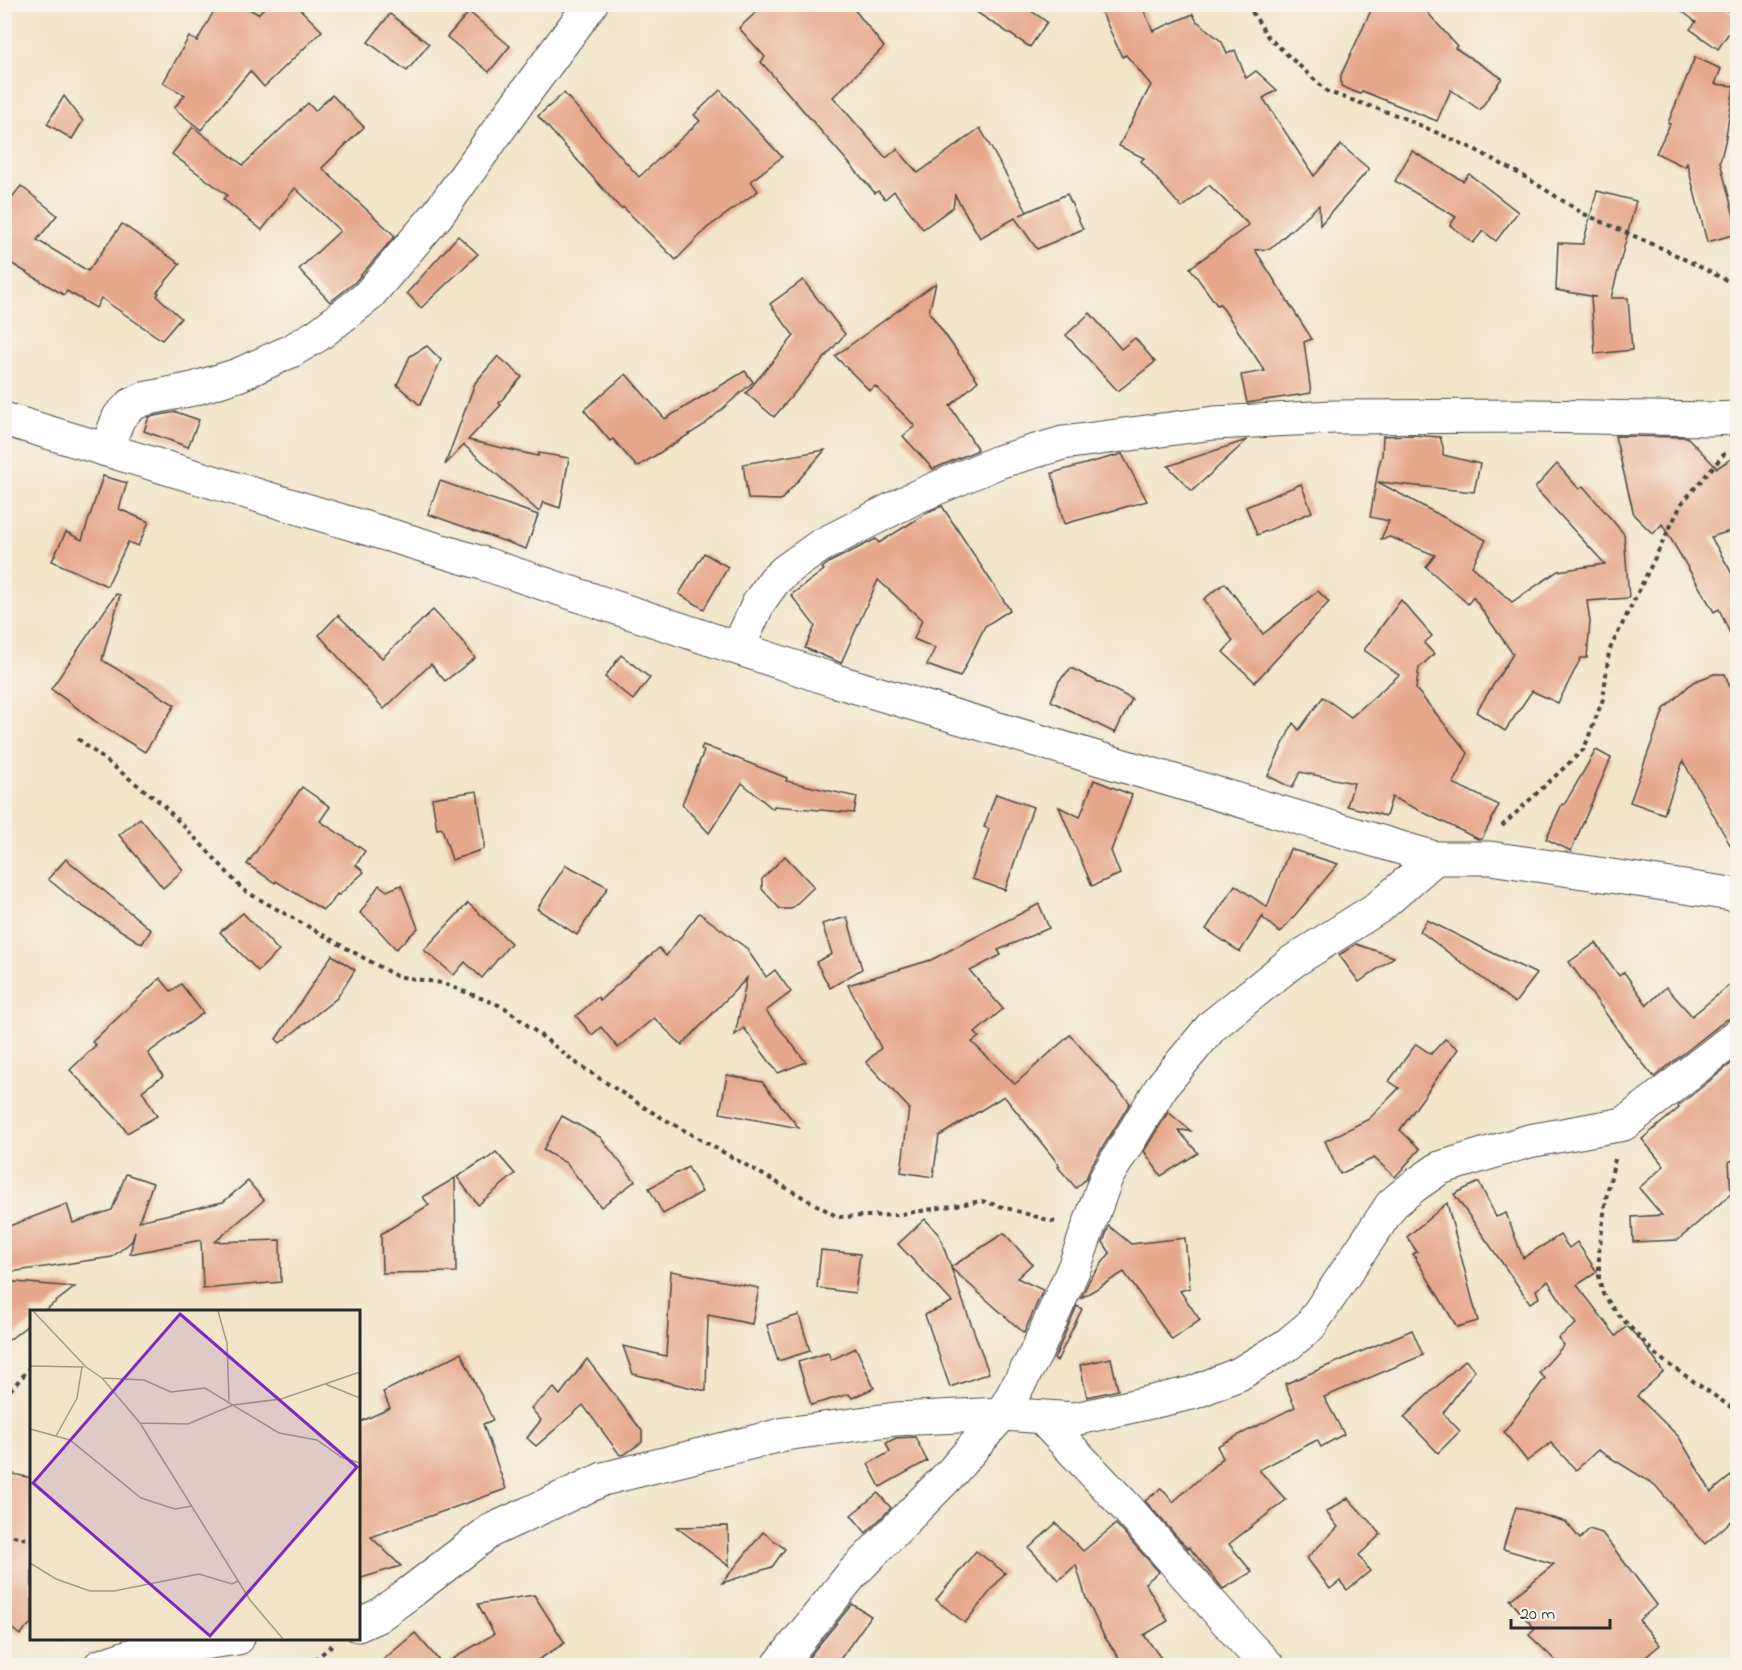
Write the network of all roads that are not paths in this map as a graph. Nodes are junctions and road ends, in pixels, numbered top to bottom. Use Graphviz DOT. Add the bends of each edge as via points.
graph roads {
  1 [pos="591,4"];
  2 [pos="1737,418"];
  3 [pos="4,419"];
  4 [pos="106,450"];
  5 [pos="738,648"];
  6 [pos="1435,858"];
  7 [pos="1737,895"];
  8 [pos="1737,1035"];
  9 [pos="1002,1414"];
  10 [pos="1041,1417"];
  11 [pos="360,1624"];
  12 [pos="224,1640"];
  13 [pos="100,1665"];
  14 [pos="778,1665"];
  15 [pos="1268,1665"];
  1 -- 4 [label="street" via="438,214 367,297 291,351 238,375 131,405 119,417"];
  2 -- 5 [label="street" via="1334,417 1214,423 1064,443 998,462 916,497 820,546 774,581 759,602"];
  3 -- 4 [label="street"];
  4 -- 5 [label="street" via="485,564"];
  5 -- 6 [label="street" via="836,681"];
  6 -- 7 [label="street" via="1490,858"];
  6 -- 9 [label="street" via="1379,907 1292,962 1212,1026 1162,1086 1106,1178 1074,1268 1035,1355"];
  8 -- 10 [label="street" via="1624,1124 1529,1141 1440,1168 1392,1204 1310,1326 1239,1374 1192,1393 1075,1419"];
  9 -- 10 [label="street"];
  9 -- 11 [label="street" via="896,1419 785,1434 603,1479 490,1531 378,1616"];
  9 -- 14 [label="street" via="953,1471 852,1574"];
  10 -- 15 [label="street"];
  12 -- 13 [label="street" via="141,1652"];
}
